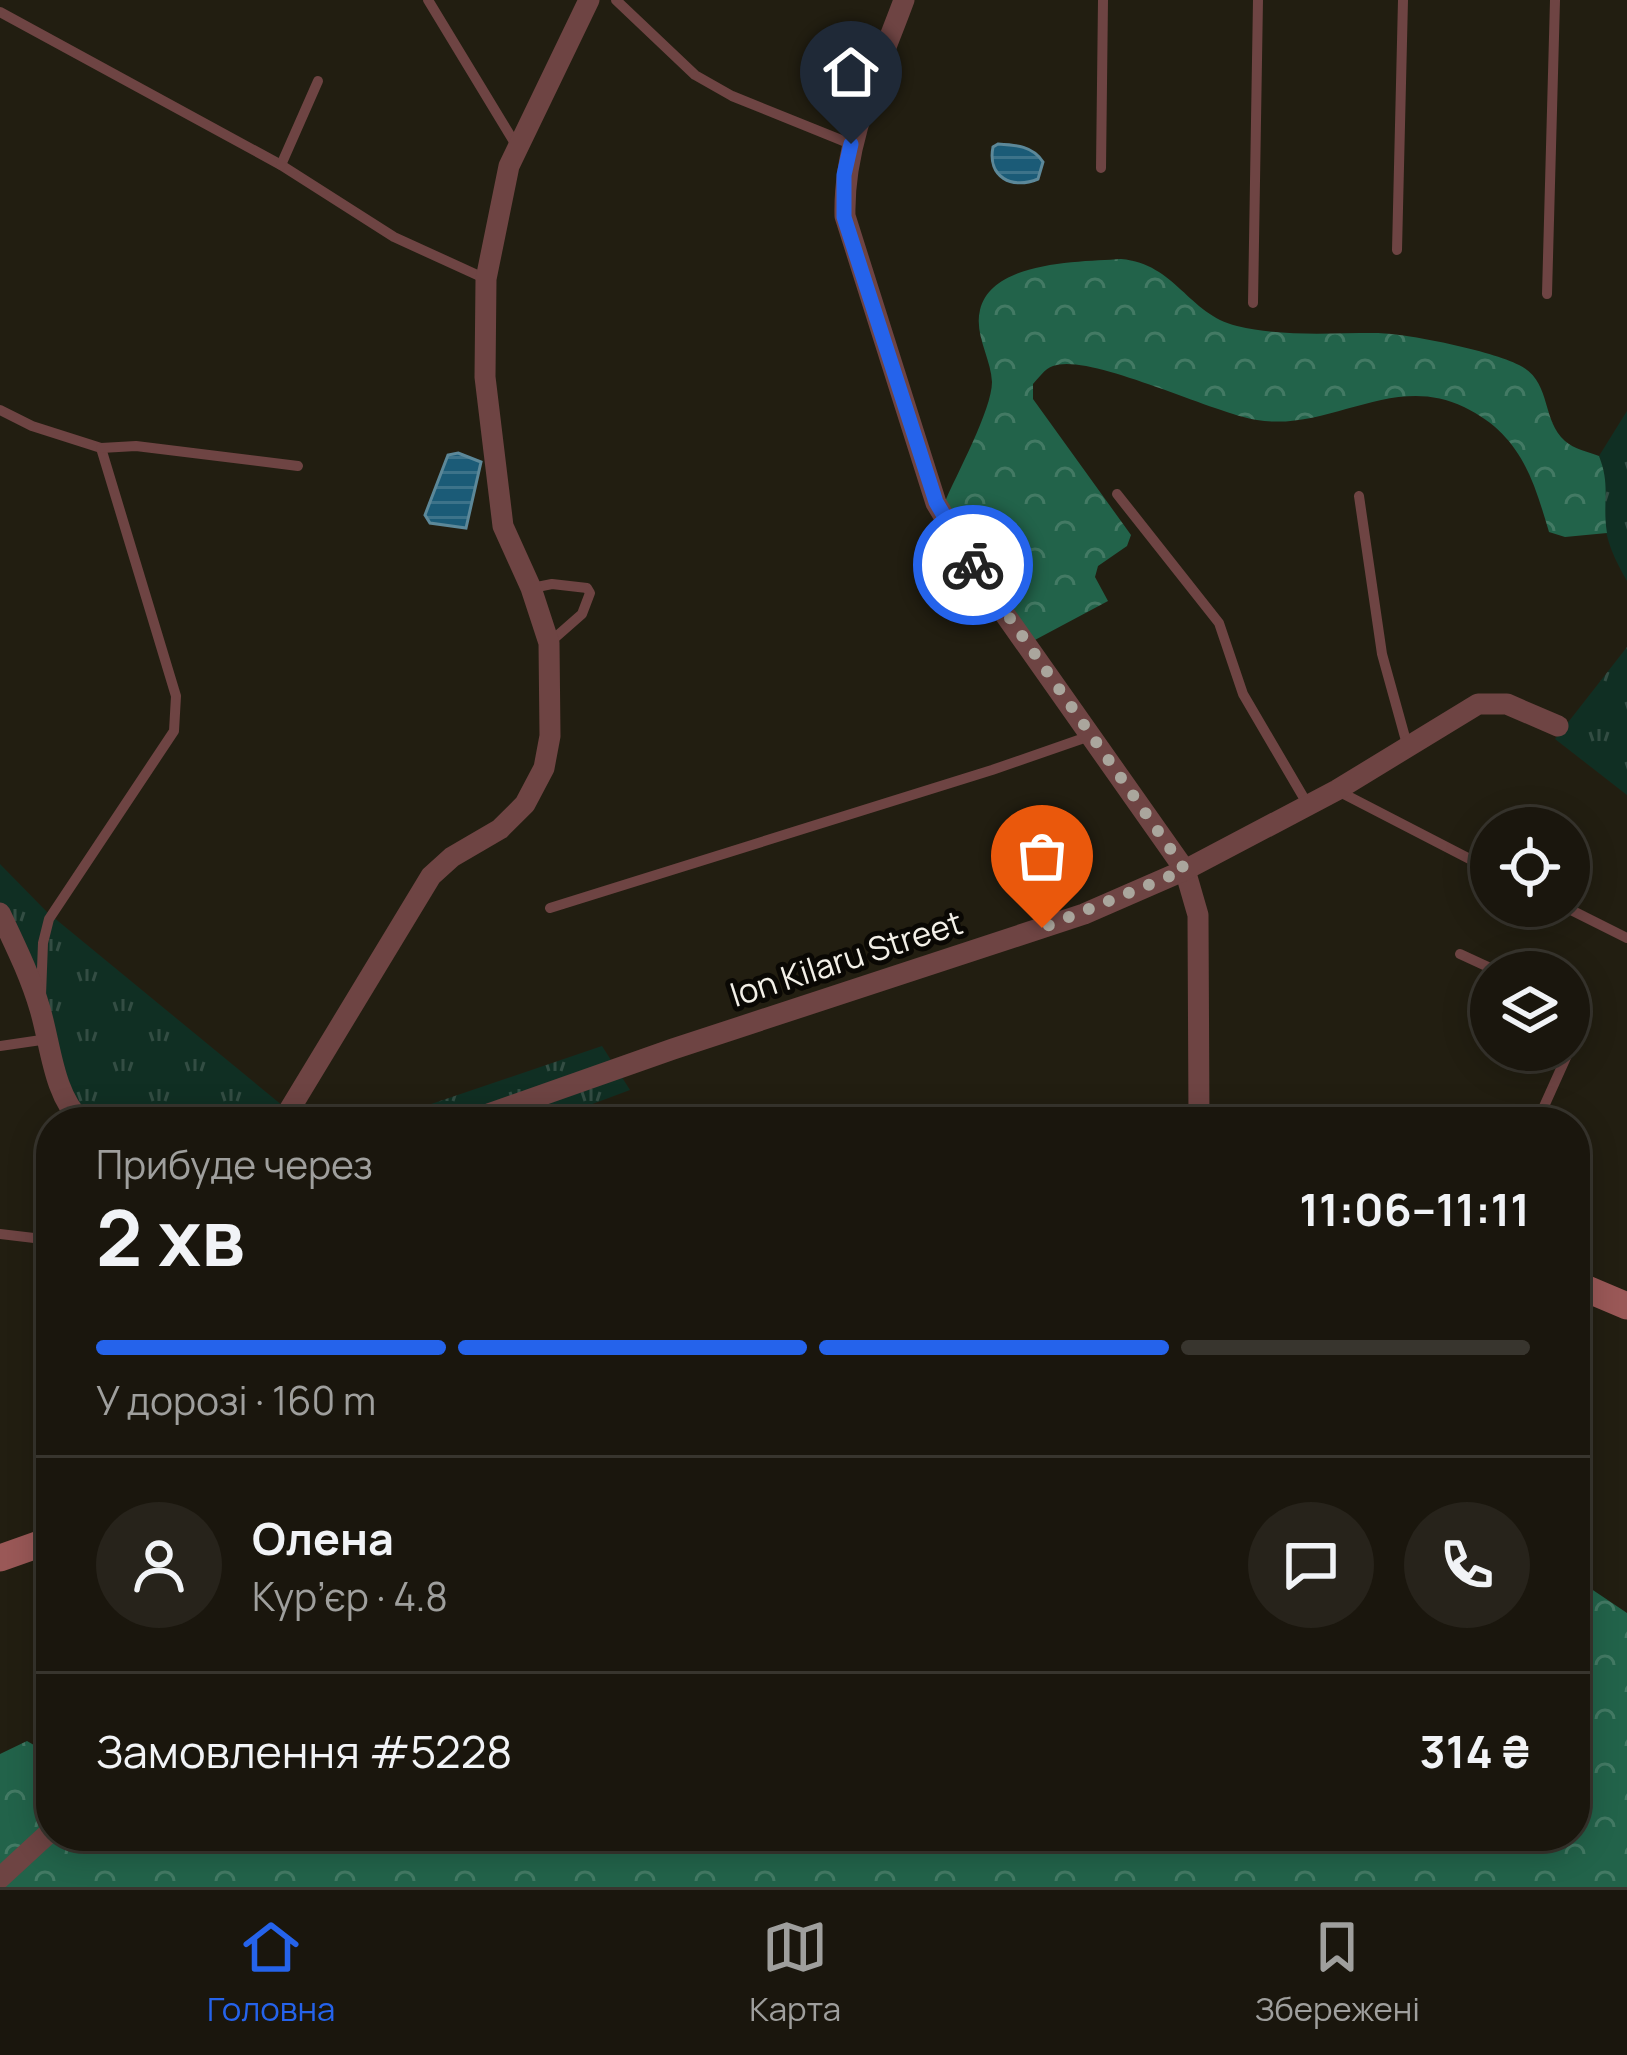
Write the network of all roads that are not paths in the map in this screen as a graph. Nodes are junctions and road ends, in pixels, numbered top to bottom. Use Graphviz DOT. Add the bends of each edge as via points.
graph roads {
  1 [pos="428,0"];
  2 [pos="589,0"];
  3 [pos="616,0"];
  4 [pos="904,0"];
  5 [pos="1103,0"];
  6 [pos="1258,0"];
  7 [pos="1402,0"];
  8 [pos="1556,0"];
  9 [pos="0,12"];
  10 [pos="318,81"];
  11 [pos="851,144"];
  12 [pos="518,148"];
  13 [pos="281,165"];
  14 [pos="1101,168"];
  15 [pos="1397,250"];
  16 [pos="486,279"];
  17 [pos="1547,294"];
  18 [pos="1253,303"];
  19 [pos="0,410"];
  20 [pos="101,448"];
  21 [pos="298,466"];
  22 [pos="1117,494"];
  23 [pos="1359,496"];
  24 [pos="532,588"];
  25 [pos="549,643"];
  26 [pos="1558,726"];
  27 [pos="1092,735"];
  28 [pos="1408,748"];
  29 [pos="1337,790"];
  30 [pos="1308,806"];
  31 [pos="1470,859"];
  32 [pos="1185,870"];
  33 [pos="550,908"];
  34 [pos="0,914"];
  35 [pos="1590,920"];
  36 [pos="1627,938"];
  37 [pos="1460,954"];
  38 [pos="1470,959"];
  39 [pos="41,1010"];
  40 [pos="48,1039"];
  41 [pos="0,1046"];
  42 [pos="1560,1071"];
  43 [pos="69,1107"];
  44 [pos="291,1107"];
  45 [pos="509,1107"];
  46 [pos="1198,1107"];
  47 [pos="1545,1107"];
  48 [pos="0,1234"];
  49 [pos="36,1238"];
  50 [pos="1590,1290"];
  51 [pos="1627,1306"];
  52 [pos="36,1545"];
  53 [pos="0,1558"];
  54 [pos="36,1845"];
  55 [pos="0,1878"];
  1 -- 12 [label="lane"];
  2 -- 12 [label="street"];
  3 -- 11 [label="lane" via="695,75"];
  4 -- 11 [label="street"];
  5 -- 14 [label="lane"];
  6 -- 18 [label="lane"];
  7 -- 15 [label="lane"];
  8 -- 17 [label="lane"];
  9 -- 13 [label="lane"];
  10 -- 13 [label="lane"];
  11 -- 27 [label="street" via="844,217 936,502"];
  12 -- 16 [label="street"];
  13 -- 16 [label="lane" via="353,214"];
  16 -- 24 [label="street" via="485,377 503,526"];
  19 -- 20 [label="lane"];
  20 -- 21 [label="lane"];
  20 -- 39 [label="lane" via="176,696 175,731 49,919"];
  22 -- 30 [label="lane" via="1219,623 1243,694"];
  23 -- 28 [label="lane" via="1382,654"];
  24 -- 25 [label="street"];
  24 -- 25 [label="lane" via="578,585 590,593 582,614"];
  25 -- 44 [label="street" via="550,736 525,804 431,876"];
  26 -- 28 [label="street, Ion Kilaru Street" via="1507,704 1478,704"];
  27 -- 32 [label="street"];
  27 -- 33 [label="lane"];
  28 -- 29 [label="street, Ion Kilaru Street"];
  29 -- 30 [label="street, Ion Kilaru Street"];
  29 -- 31 [label="lane"];
  30 -- 32 [label="street, Ion Kilaru Street"];
  32 -- 45 [label="street, Ion Kilaru Street" via="1084,914"];
  32 -- 46 [label="street" via="1198,915"];
  34 -- 39 [label="street"];
  35 -- 36 [label="lane"];
  37 -- 38 [label="lane"];
  39 -- 40 [label="street"];
  40 -- 41 [label="lane"];
  40 -- 43 [label="street"];
  42 -- 47 [label="lane"];
  48 -- 49 [label="lane"];
  50 -- 51 [label="street"];
  52 -- 53 [label="street"];
  54 -- 55 [label="street"];
}
